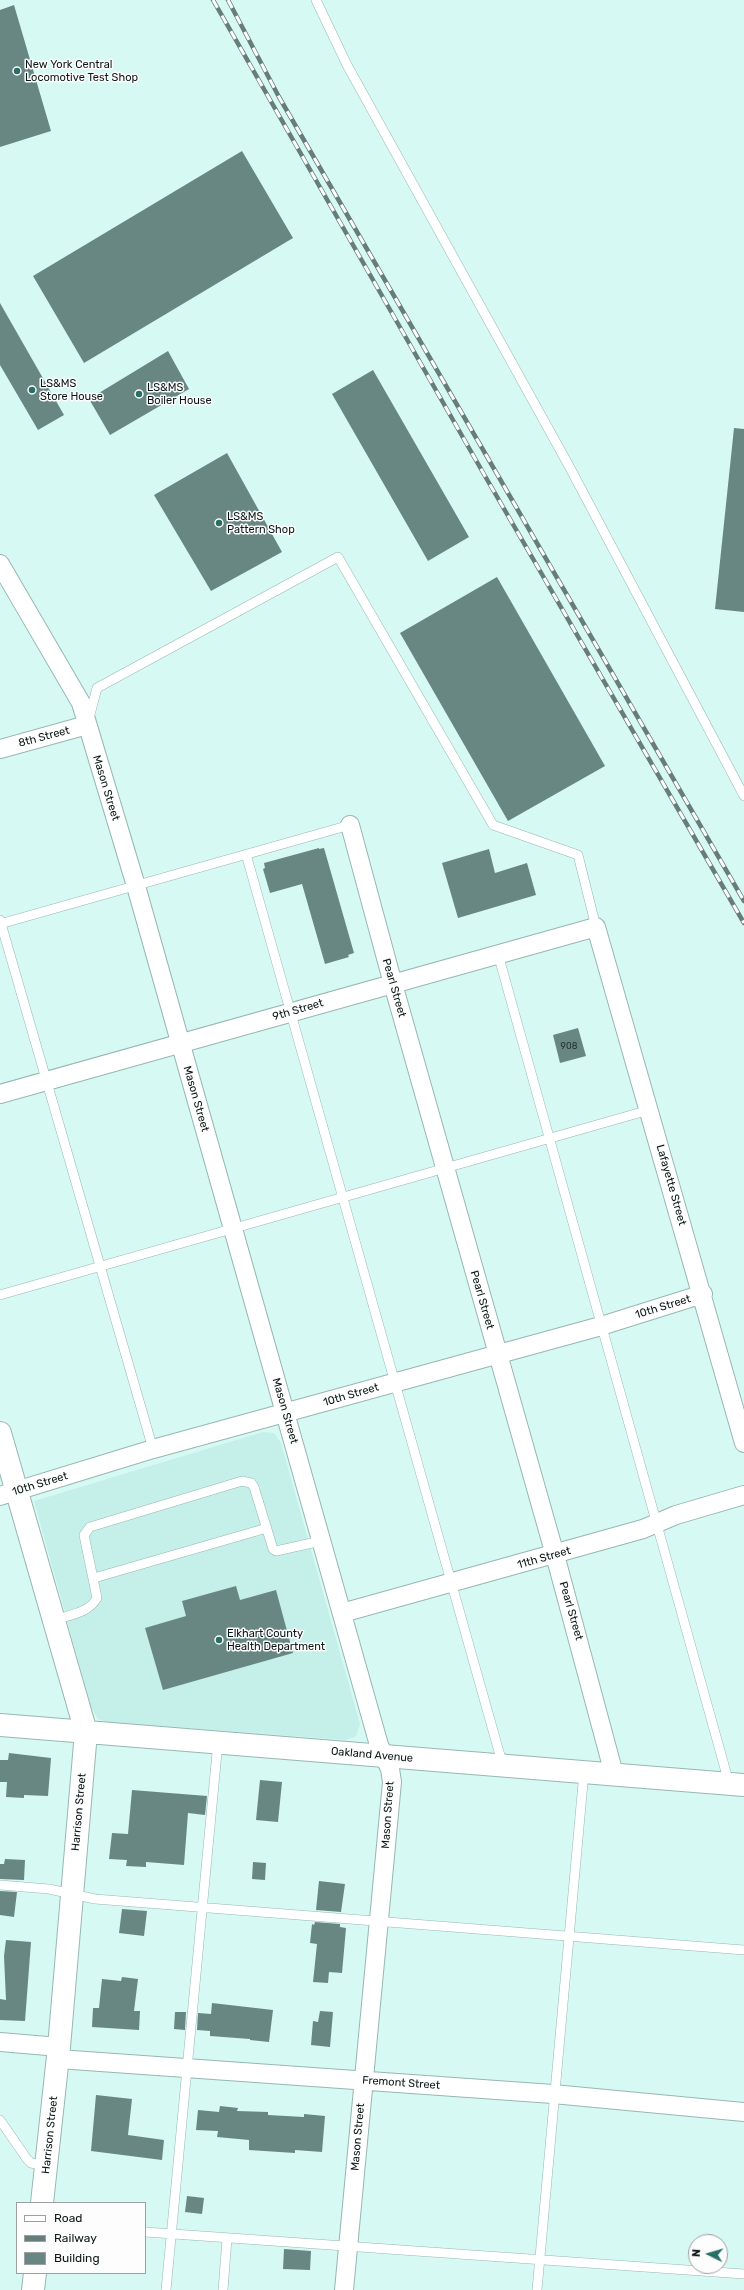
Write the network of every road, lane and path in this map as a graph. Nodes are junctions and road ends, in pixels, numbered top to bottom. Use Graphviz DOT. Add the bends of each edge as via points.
graph roads {
  1 [pos="316,0"];
  2 [pos="0,564"];
  3 [pos="87,725"];
  4 [pos="0,749"];
  5 [pos="744,796"];
  6 [pos="350,825"];
  7 [pos="246,854"];
  8 [pos="136,886"];
  9 [pos="0,922"];
  10 [pos="596,927"];
  11 [pos="498,954"];
  12 [pos="392,984"];
  13 [pos="291,1012"];
  14 [pos="180,1044"];
  15 [pos="47,1081"];
  16 [pos="0,1094"];
  17 [pos="649,1110"];
  18 [pos="549,1138"];
  19 [pos="445,1168"];
  20 [pos="343,1197"];
  21 [pos="233,1229"];
  22 [pos="100,1266"];
  23 [pos="702,1294"];
  24 [pos="0,1295"];
  25 [pos="601,1326"];
  26 [pos="498,1355"];
  27 [pos="395,1383"];
  28 [pos="285,1413"];
  29 [pos="0,1433"];
  30 [pos="744,1442"];
  31 [pos="153,1449"];
  32 [pos="8,1493"];
  33 [pos="744,1495"];
  34 [pos="657,1523"];
  35 [pos="267,1528"];
  36 [pos="321,1541"];
  37 [pos="555,1555"];
  38 [pos="94,1578"];
  39 [pos="452,1583"];
  40 [pos="342,1613"];
  41 [pos="54,1620"];
  42 [pos="0,1725"];
  43 [pos="86,1732"];
  44 [pos="218,1742"];
  45 [pos="386,1756"];
  46 [pos="503,1766"];
  47 [pos="584,1772"];
  48 [pos="614,1774"];
  49 [pos="736,1784"];
  50 [pos="0,1885"];
  51 [pos="72,1894"];
  52 [pos="202,1908"];
  53 [pos="378,1922"];
  54 [pos="568,1937"];
  55 [pos="744,1950"];
  56 [pos="0,2042"];
  57 [pos="58,2053"];
  58 [pos="187,2068"];
  59 [pos="363,2081"];
  60 [pos="553,2094"];
  61 [pos="744,2112"];
  62 [pos="0,2120"];
  63 [pos="46,2166"];
  64 [pos="42,2202"];
  65 [pos="146,2232"];
  66 [pos="171,2234"];
  67 [pos="227,2239"];
  68 [pos="348,2248"];
  69 [pos="540,2259"];
  70 [pos="35,2274"];
  71 [pos="744,2274"];
  72 [pos="33,2290"];
  73 [pos="166,2290"];
  74 [pos="223,2290"];
  75 [pos="344,2290"];
  76 [pos="537,2290"];
  1 -- 5 [label="lane" via="347,65 568,466"];
  2 -- 3 [label="street, Mason Street" via="81,703"];
  3 -- 4 [label="street, 8th Street"];
  3 -- 8 [label="street, Mason Street"];
  3 -- 10 [label="lane" via="97,688 338,557 493,826 578,855"];
  6 -- 7 [label="lane"];
  6 -- 12 [label="street, Pearl Street"];
  7 -- 8 [label="lane"];
  7 -- 13 [label="lane"];
  8 -- 9 [label="lane"];
  8 -- 14 [label="street, Mason Street"];
  9 -- 15 [label="lane"];
  10 -- 11 [label="street, 9th Street"];
  10 -- 17 [label="street, Lafayette Street"];
  11 -- 12 [label="street, 9th Street"];
  11 -- 18 [label="lane"];
  12 -- 13 [label="street, 9th Street"];
  12 -- 19 [label="street, Pearl Street"];
  13 -- 14 [label="street, 9th Street"];
  13 -- 20 [label="lane"];
  14 -- 15 [label="street, 9th Street"];
  14 -- 21 [label="street, Mason Street"];
  15 -- 16 [label="street, 9th Street"];
  15 -- 22 [label="lane"];
  17 -- 18 [label="lane"];
  17 -- 23 [label="street, Lafayette Street"];
  18 -- 19 [label="lane"];
  18 -- 25 [label="lane"];
  19 -- 20 [label="lane"];
  19 -- 26 [label="street, Pearl Street"];
  20 -- 21 [label="lane"];
  20 -- 27 [label="lane"];
  21 -- 22 [label="lane"];
  21 -- 28 [label="street, Mason Street"];
  22 -- 24 [label="lane"];
  22 -- 31 [label="lane"];
  23 -- 25 [label="street, 10th Street"];
  23 -- 30 [label="street, Lafayette Street"];
  25 -- 26 [label="street, 10th Street"];
  25 -- 34 [label="lane"];
  26 -- 27 [label="street, 10th Street"];
  26 -- 37 [label="street, Pearl Street"];
  27 -- 28 [label="street, 10th Street"];
  27 -- 39 [label="lane"];
  28 -- 31 [label="street, 10th Street"];
  28 -- 36 [label="street, Mason Street"];
  29 -- 32 [label="street, Harrison Street"];
  31 -- 32 [label="street, 10th Street"];
  32 -- 41 [label="street, Harrison Street"];
  33 -- 34 [label="street, 11th Street"];
  34 -- 37 [label="street, 11th Street"];
  34 -- 49 [label="lane"];
  35 -- 36 [label="lane" via="273,1549 276,1551"];
  35 -- 38 [label="lane"];
  35 -- 38 [label="lane" via="254,1487 251,1483 242,1481 90,1527 84,1535"];
  36 -- 40 [label="street, Mason Street"];
  37 -- 39 [label="street, 11th Street"];
  37 -- 48 [label="street, Pearl Street"];
  38 -- 41 [label="lane" via="97,1598 93,1605"];
  39 -- 40 [label="street, 11th Street"];
  39 -- 46 [label="lane"];
  40 -- 45 [label="street, Mason Street" via="379,1745"];
  41 -- 43 [label="street, Harrison Street"];
  42 -- 43 [label="street, Oakland Avenue"];
  43 -- 44 [label="street, Oakland Avenue"];
  43 -- 51 [label="street, Harrison Street"];
  44 -- 45 [label="street, Oakland Avenue"];
  44 -- 52 [label="lane"];
  45 -- 46 [label="street, Oakland Avenue"];
  45 -- 53 [label="street, Mason Street" via="392,1782"];
  46 -- 47 [label="street, Oakland Avenue"];
  47 -- 48 [label="street, Oakland Avenue"];
  47 -- 54 [label="lane"];
  48 -- 49 [label="street, Oakland Avenue"];
  50 -- 51 [label="lane" via="49,1889"];
  51 -- 52 [label="lane" via="95,1900"];
  51 -- 57 [label="street, Harrison Street"];
  52 -- 53 [label="lane"];
  52 -- 58 [label="lane"];
  53 -- 54 [label="lane"];
  53 -- 59 [label="street, Mason Street"];
  54 -- 55 [label="lane"];
  54 -- 60 [label="lane"];
  56 -- 57 [label="street, Fremont Street"];
  57 -- 58 [label="street, Fremont Street"];
  57 -- 63 [label="street, Harrison Street"];
  58 -- 59 [label="street, Fremont Street"];
  58 -- 66 [label="lane"];
  59 -- 60 [label="street, Fremont Street"];
  59 -- 68 [label="street, Mason Street"];
  60 -- 61 [label="street, Fremont Street"];
  60 -- 69 [label="lane"];
  62 -- 63 [label="lane" via="31,2163"];
  63 -- 64 [label="street, Harrison Street"];
  65 -- 66 [label="lane"];
  66 -- 67 [label="lane"];
  66 -- 73 [label="lane"];
  67 -- 68 [label="lane"];
  67 -- 74 [label="lane"];
  68 -- 69 [label="lane"];
  68 -- 75 [label="street, Mason Street"];
  69 -- 71 [label="lane"];
  69 -- 76 [label="lane"];
  70 -- 72 [label="street"];
}
